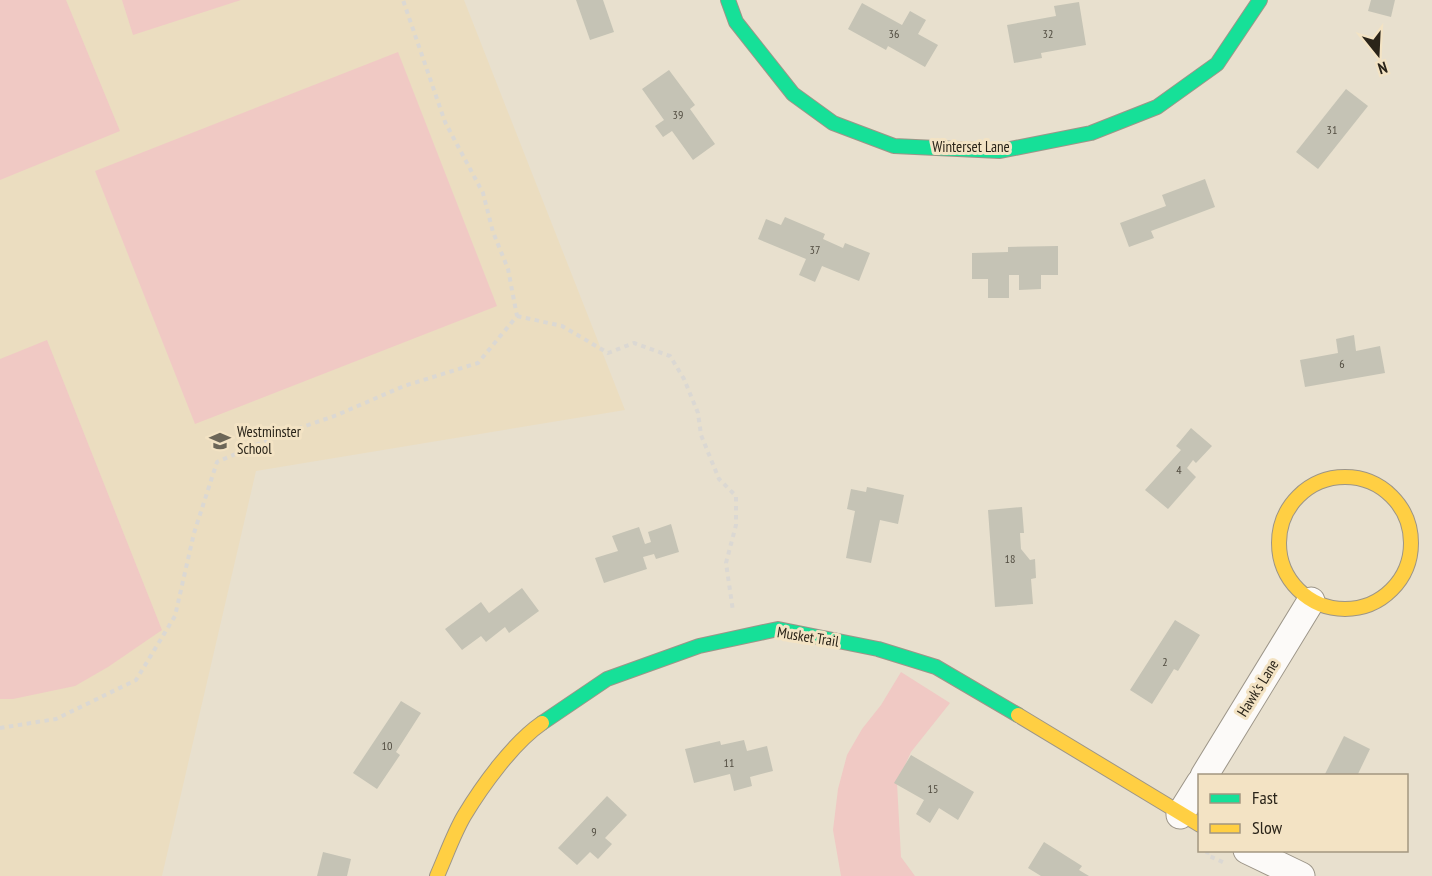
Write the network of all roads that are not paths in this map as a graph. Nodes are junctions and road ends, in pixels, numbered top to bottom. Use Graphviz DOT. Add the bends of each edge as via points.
graph roads {
  1 [pos="728,0"];
  2 [pos="1260,0"];
  3 [pos="1311,601"];
  4 [pos="1205,774"];
  5 [pos="1198,790"];
  6 [pos="1190,820"];
  7 [pos="1251,852"];
  8 [pos="436,876"];
  9 [pos="1301,876"];
  1 -- 2 [label="street, Winterset Lane" via="736,22 793,94 833,123 894,146 1000,151 1091,133 1157,107 1217,64"];
  3 -- 3 [label="street" via="1348,609 1371,604 1390,592 1404,575 1411,550 1410,529 1402,507 1389,493 1367,480 1341,477 1319,482 1302,492 1287,510 1280,556 1286,574"];
  3 -- 4 [label="street, Hawk's Lane"];
  5 -- 6 [label="street"];
  6 -- 8 [label="street, Musket Trail" via="936,667 878,649 778,629 699,646 607,679 533,729 506,757 464,817"];
  7 -- 9 [label="street"];
}
